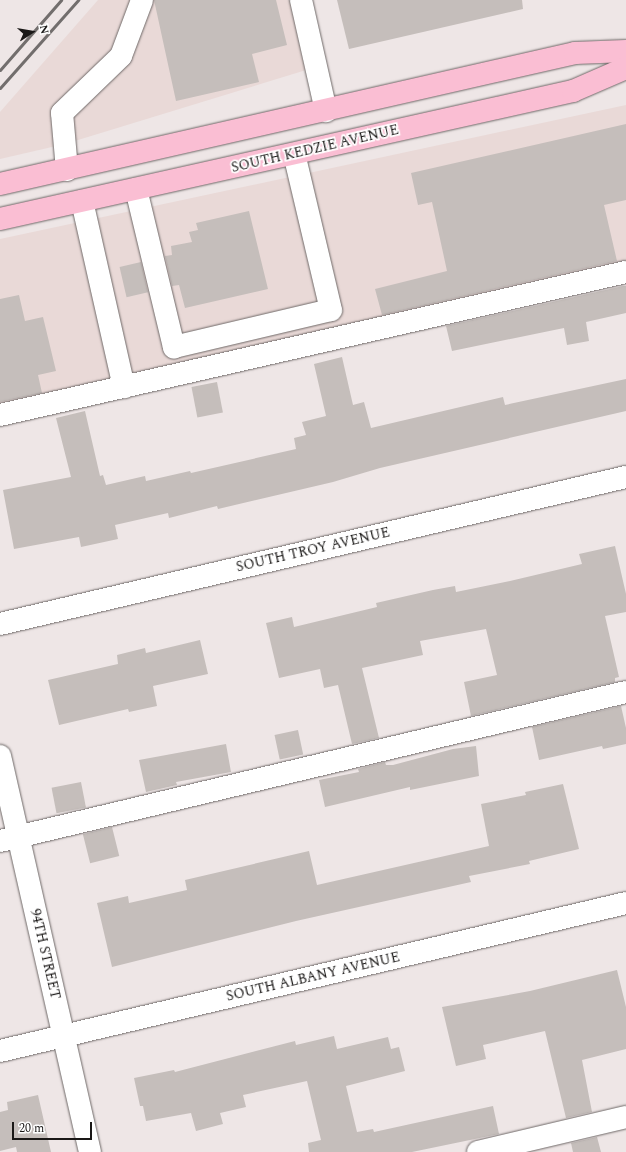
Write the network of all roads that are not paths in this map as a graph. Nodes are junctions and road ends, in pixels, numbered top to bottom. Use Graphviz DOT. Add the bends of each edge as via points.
graph roads {
  1 [pos="142,0"];
  2 [pos="301,0"];
  3 [pos="626,51"];
  4 [pos="626,68"];
  5 [pos="326,111"];
  6 [pos="294,154"];
  7 [pos="67,170"];
  8 [pos="0,184"];
  9 [pos="136,189"];
  10 [pos="82,201"];
  11 [pos="0,219"];
  12 [pos="626,272"];
  13 [pos="124,387"];
  14 [pos="0,415"];
  15 [pos="626,477"];
  16 [pos="0,624"];
  17 [pos="626,692"];
  18 [pos="0,756"];
  19 [pos="9,839"];
  20 [pos="626,903"];
  21 [pos="64,1036"];
  22 [pos="0,1051"];
  23 [pos="626,1117"];
  24 [pos="90,1152"];
  25 [pos="478,1152"];
  1 -- 7 [label="street" via="121,56 62,113"];
  2 -- 5 [label="street"];
  3 -- 5 [label="main road" via="575,53"];
  4 -- 6 [label="main road, SOUTH KEDZIE AVENUE" via="573,91"];
  5 -- 7 [label="main road"];
  6 -- 9 [label="main road, SOUTH KEDZIE AVENUE"];
  6 -- 9 [label="street" via="331,310 174,347"];
  7 -- 8 [label="main road"];
  9 -- 10 [label="main road, SOUTH KEDZIE AVENUE"];
  10 -- 11 [label="main road, SOUTH KEDZIE AVENUE"];
  10 -- 13 [label="street"];
  12 -- 13 [label="street"];
  13 -- 14 [label="street"];
  15 -- 16 [label="street, SOUTH TROY AVENUE"];
  17 -- 19 [label="street"];
  18 -- 19 [label="street, 94TH STREET"];
  19 -- 21 [label="street, 94TH STREET"];
  20 -- 21 [label="street, SOUTH ALBANY AVENUE"];
  21 -- 22 [label="street, SOUTH ALBANY AVENUE"];
  21 -- 24 [label="street, 94TH STREET"];
  23 -- 25 [label="street"];
}
